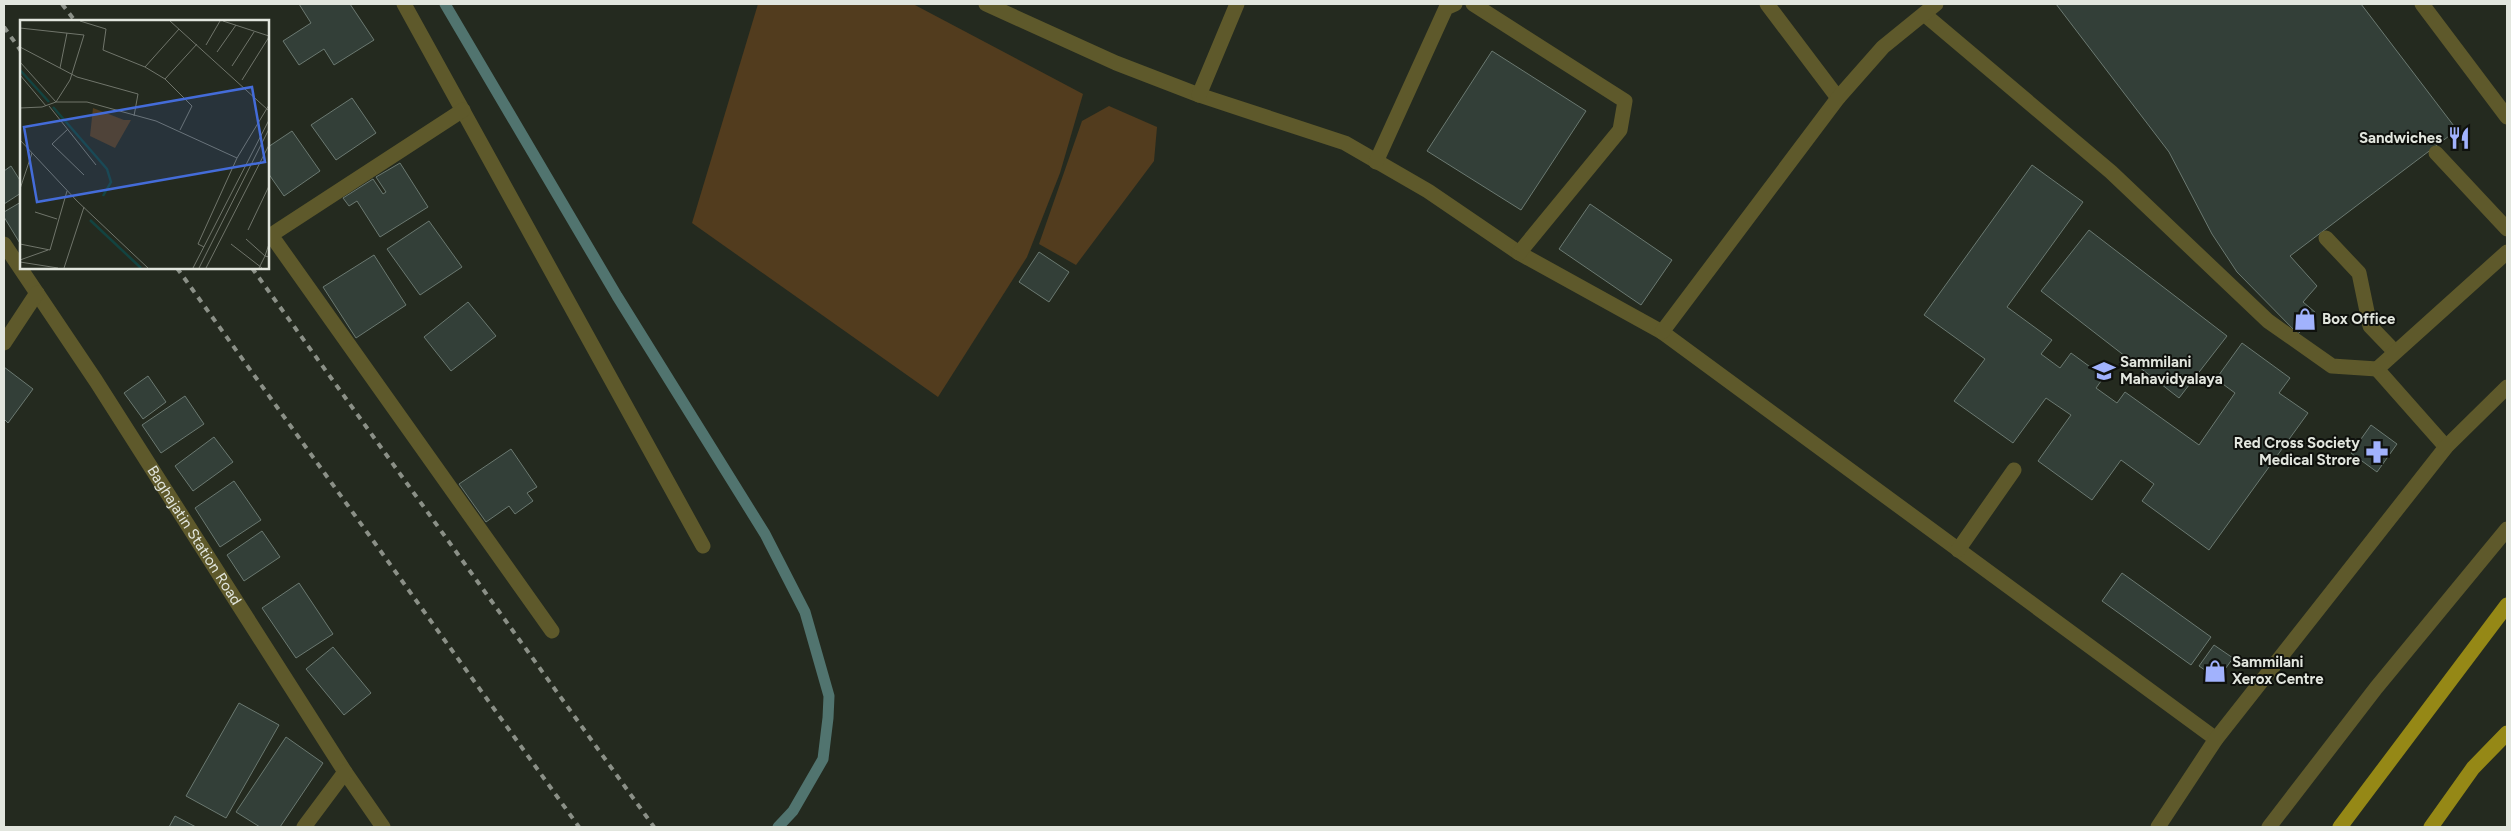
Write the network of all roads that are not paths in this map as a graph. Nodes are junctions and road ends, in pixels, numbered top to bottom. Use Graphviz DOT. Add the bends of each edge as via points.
graph roads {
  1 [pos="404,4"];
  2 [pos="986,4"];
  3 [pos="1237,4"];
  4 [pos="1455,4"];
  5 [pos="1473,4"];
  6 [pos="1767,4"];
  7 [pos="1936,4"];
  8 [pos="2422,4"];
  9 [pos="1924,14"];
  10 [pos="1199,95"];
  11 [pos="1838,98"];
  12 [pos="463,110"];
  13 [pos="2507,116"];
  14 [pos="2436,153"];
  15 [pos="1376,162"];
  16 [pos="2507,229"];
  17 [pos="2326,238"];
  18 [pos="4,244"];
  19 [pos="2507,252"];
  20 [pos="1519,253"];
  21 [pos="20,268"];
  22 [pos="21,269"];
  23 [pos="37,293"];
  24 [pos="1662,332"];
  25 [pos="4,343"];
  26 [pos="2395,352"];
  27 [pos="2377,368"];
  28 [pos="2507,387"];
  29 [pos="2446,447"];
  30 [pos="2014,470"];
  31 [pos="2507,529"];
  32 [pos="703,546"];
  33 [pos="1958,550"];
  34 [pos="2503,609"];
  35 [pos="552,631"];
  36 [pos="2507,733"];
  37 [pos="2216,739"];
  38 [pos="345,772"];
  39 [pos="304,827"];
  40 [pos="383,827"];
  41 [pos="2158,827"];
  42 [pos="2269,827"];
  43 [pos="2340,827"];
  44 [pos="2431,827"];
  1 -- 12 [label="street"];
  2 -- 10 [label="street" via="1116,63"];
  3 -- 10 [label="street"];
  4 -- 15 [label="street" via="1446,8"];
  5 -- 20 [label="street" via="1625,101 1620,130"];
  6 -- 11 [label="street"];
  7 -- 9 [label="street"];
  8 -- 13 [label="street"];
  9 -- 11 [label="street" via="1883,47"];
  9 -- 27 [label="street" via="2111,172 2268,321 2332,366"];
  10 -- 15 [label="street" via="1345,144"];
  11 -- 24 [label="street"];
  12 -- 32 [label="street"];
  12 -- 35 [label="street" via="271,235"];
  14 -- 16 [label="street"];
  15 -- 20 [label="street" via="1428,191"];
  17 -- 26 [label="street" via="2358,273 2370,326"];
  18 -- 21 [label="street, Baghajatin Station Road"];
  19 -- 26 [label="street"];
  20 -- 24 [label="street"];
  22 -- 23 [label="street, Baghajatin Station Road"];
  23 -- 25 [label="street"];
  23 -- 38 [label="street, Baghajatin Station Road"];
  24 -- 33 [label="street"];
  26 -- 27 [label="street"];
  27 -- 29 [label="street"];
  28 -- 29 [label="street"];
  29 -- 37 [label="street"];
  30 -- 33 [label="street"];
  31 -- 42 [label="street" via="2376,688"];
  33 -- 37 [label="street"];
  34 -- 43 [label="main road"];
  36 -- 44 [label="main road" via="2472,768"];
  37 -- 41 [label="street"];
  38 -- 39 [label="street"];
  38 -- 40 [label="street, Baghajatin Station Road"];
}
